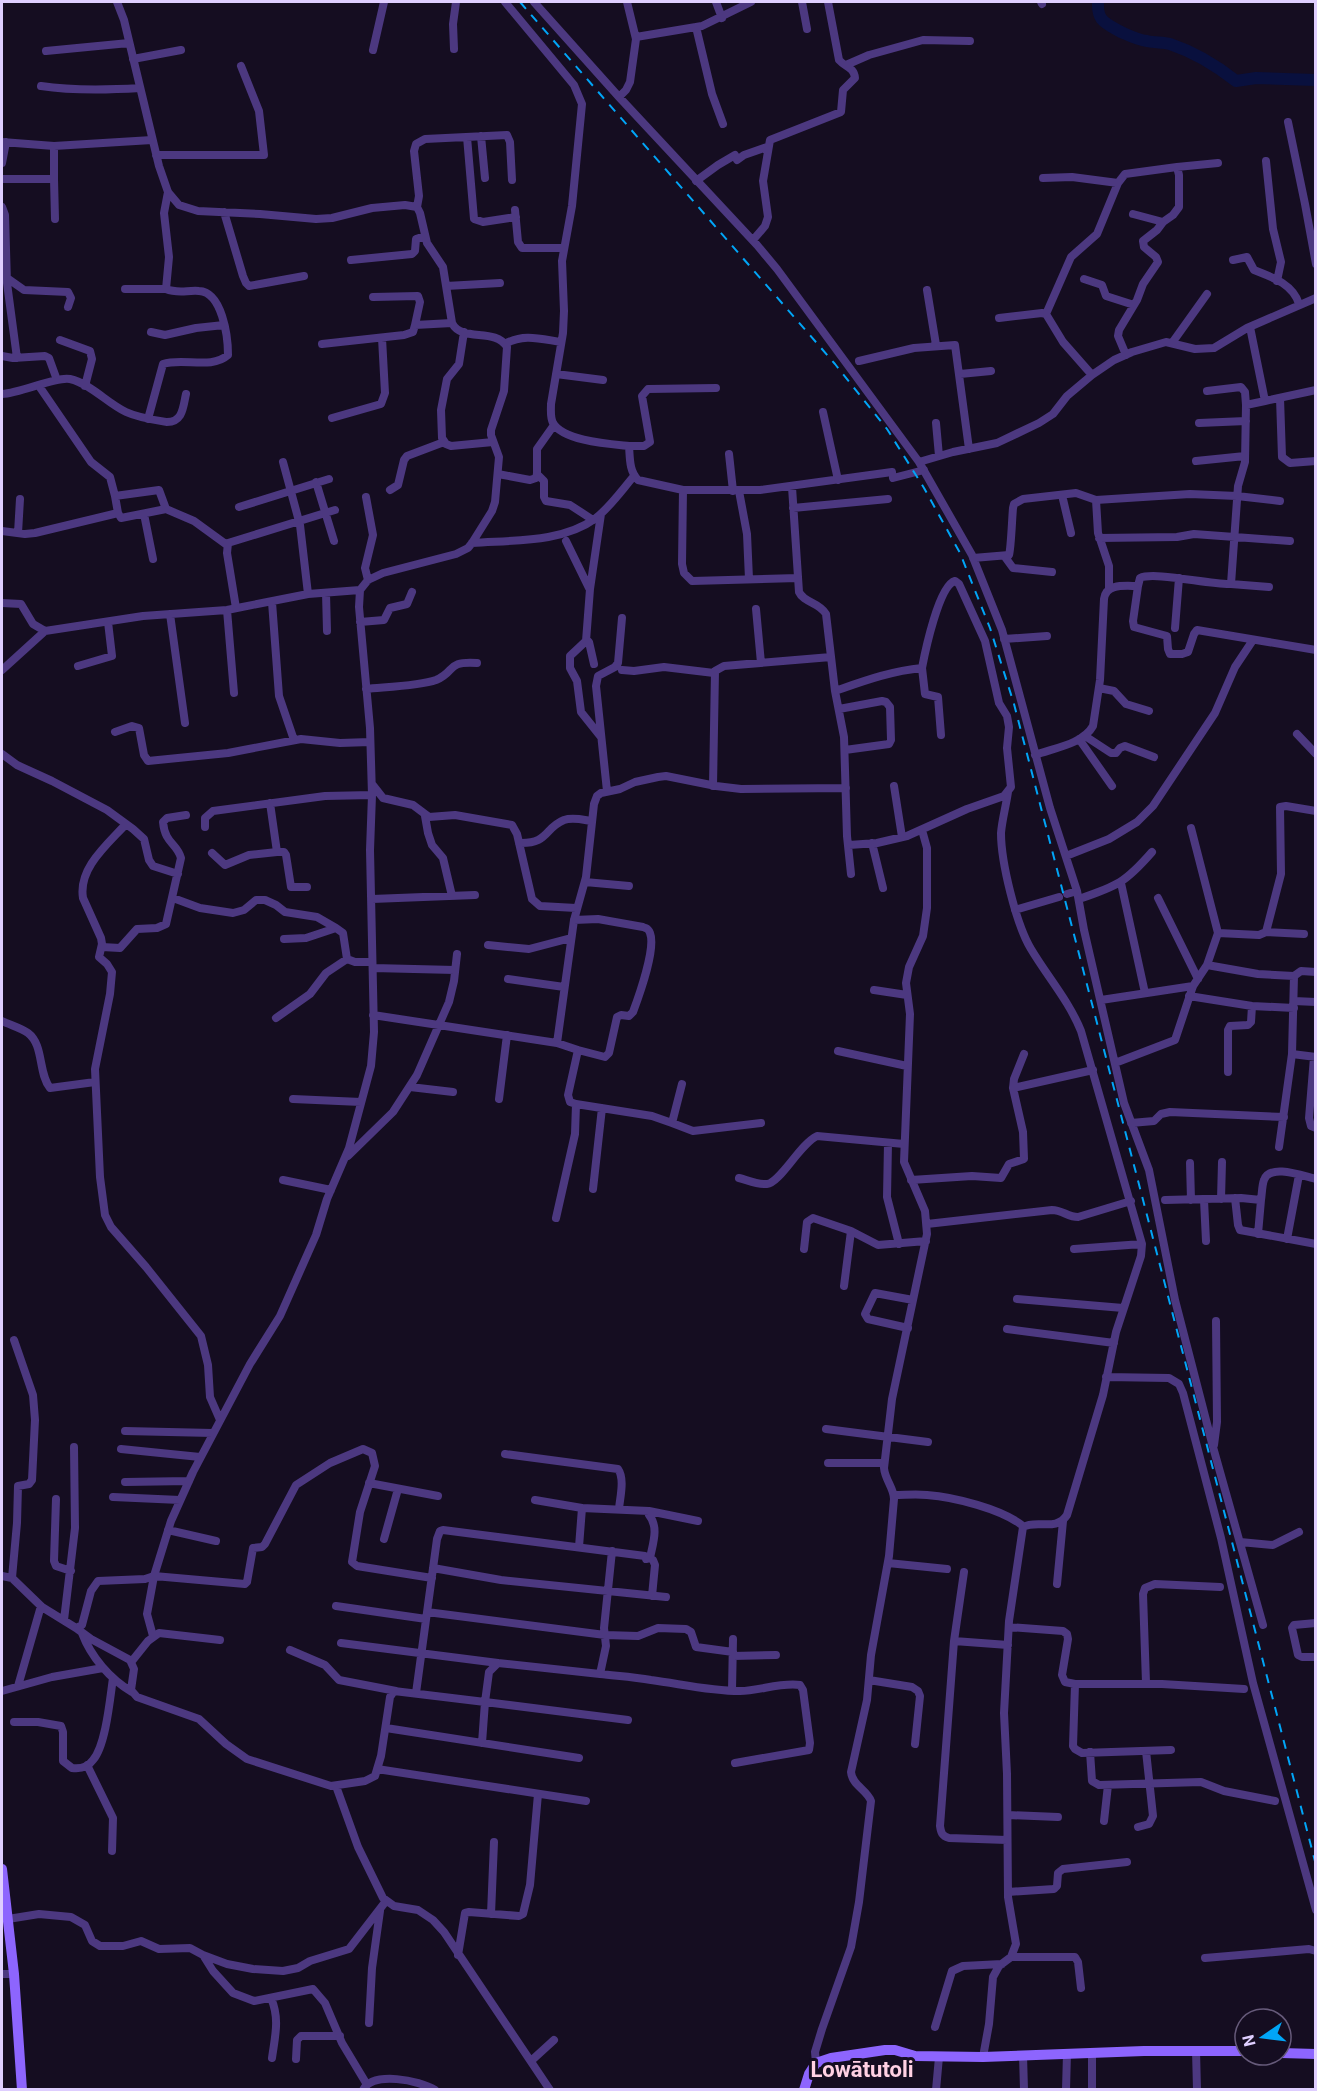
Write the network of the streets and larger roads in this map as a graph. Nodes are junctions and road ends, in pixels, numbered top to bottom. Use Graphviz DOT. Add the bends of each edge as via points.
graph roads {
  1 [pos="117,2"];
  2 [pos="384,2"];
  3 [pos="456,2"];
  4 [pos="505,2"];
  5 [pos="534,2"];
  6 [pos="627,2"];
  7 [pos="716,2"];
  8 [pos="751,2"];
  9 [pos="802,2"];
  10 [pos="828,2"];
  11 [pos="722,18"];
  12 [pos="696,27"];
  13 [pos="807,29"];
  14 [pos="636,37"];
  15 [pos="970,40"];
  16 [pos="129,43"];
  17 [pos="454,49"];
  18 [pos="181,50"];
  19 [pos="373,50"];
  20 [pos="46,51"];
  21 [pos="133,59"];
  22 [pos="846,65"];
  23 [pos="241,66"];
  24 [pos="41,86"];
  25 [pos="140,88"];
  26 [pos="619,97"];
  27 [pos="1288,122"];
  28 [pos="723,124"];
  29 [pos="467,136"];
  30 [pos="481,136"];
  31 [pos="152,140"];
  32 [pos="4,142"];
  33 [pos="54,146"];
  34 [pos="767,147"];
  35 [pos="156,155"];
  36 [pos="1266,161"];
  37 [pos="2,163"];
  38 [pos="1218,163"];
  39 [pos="1177,167"];
  40 [pos="485,178"];
  41 [pos="1043,178"];
  42 [pos="2,179"];
  43 [pos="54,179"];
  44 [pos="512,180"];
  45 [pos="696,181"];
  46 [pos="1118,183"];
  47 [pos="168,192"];
  48 [pos="1316,202"];
  49 [pos="1305,204"];
  50 [pos="2,207"];
  51 [pos="417,207"];
  52 [pos="224,212"];
  53 [pos="1132,214"];
  54 [pos="56,219"];
  55 [pos="1163,222"];
  56 [pos="425,236"];
  57 [pos="753,240"];
  58 [pos="564,248"];
  59 [pos="351,260"];
  60 [pos="1233,260"];
  61 [pos="1316,264"];
  62 [pos="304,276"];
  63 [pos="6,278"];
  64 [pos="1084,279"];
  65 [pos="1277,281"];
  66 [pos="500,283"];
  67 [pos="446,286"];
  68 [pos="125,289"];
  69 [pos="166,289"];
  70 [pos="927,290"];
  71 [pos="1207,294"];
  72 [pos="373,297"];
  73 [pos="1316,298"];
  74 [pos="1299,304"];
  75 [pos="1134,305"];
  76 [pos="68,307"];
  77 [pos="1046,314"];
  78 [pos="999,318"];
  79 [pos="452,323"];
  80 [pos="224,325"];
  81 [pos="415,325"];
  82 [pos="1250,327"];
  83 [pos="464,332"];
  84 [pos="151,333"];
  85 [pos="382,338"];
  86 [pos="60,340"];
  87 [pos="561,342"];
  88 [pos="1172,343"];
  89 [pos="322,344"];
  90 [pos="505,344"];
  91 [pos="936,345"];
  92 [pos="1126,355"];
  93 [pos="2,356"];
  94 [pos="16,358"];
  95 [pos="859,361"];
  96 [pos="991,371"];
  97 [pos="556,374"];
  98 [pos="960,374"];
  99 [pos="1092,375"];
  100 [pos="57,380"];
  101 [pos="603,380"];
  102 [pos="39,386"];
  103 [pos="85,386"];
  104 [pos="716,388"];
  105 [pos="1316,390"];
  106 [pos="1207,391"];
  107 [pos="2,394"];
  108 [pos="186,394"];
  109 [pos="1280,398"];
  110 [pos="1265,401"];
  111 [pos="1246,405"];
  112 [pos="823,412"];
  113 [pos="333,418"];
  114 [pos="148,419"];
  115 [pos="1246,421"];
  116 [pos="936,423"];
  117 [pos="1199,423"];
  118 [pos="554,425"];
  119 [pos="444,442"];
  120 [pos="493,442"];
  121 [pos="629,446"];
  122 [pos="969,449"];
  123 [pos="729,454"];
  124 [pos="939,456"];
  125 [pos="1245,456"];
  126 [pos="1196,461"];
  127 [pos="1316,461"];
  128 [pos="283,462"];
  129 [pos="919,462"];
  130 [pos="924,470"];
  131 [pos="498,474"];
  132 [pos="537,474"];
  133 [pos="634,476"];
  134 [pos="330,478"];
  135 [pos="838,480"];
  136 [pos="316,482"];
  137 [pos="792,487"];
  138 [pos="291,490"];
  139 [pos="390,490"];
  140 [pos="683,490"];
  141 [pos="736,490"];
  142 [pos="1062,495"];
  143 [pos="116,496"];
  144 [pos="1237,496"];
  145 [pos="366,497"];
  146 [pos="888,499"];
  147 [pos="20,500"];
  148 [pos="1096,500"];
  149 [pos="1280,501"];
  150 [pos="239,507"];
  151 [pos="793,508"];
  152 [pos="166,509"];
  153 [pos="335,510"];
  154 [pos="118,513"];
  155 [pos="325,513"];
  156 [pos="144,514"];
  157 [pos="600,514"];
  158 [pos="299,520"];
  159 [pos="593,520"];
  160 [pos="2,531"];
  161 [pos="18,533"];
  162 [pos="1071,533"];
  163 [pos="1234,536"];
  164 [pos="1099,538"];
  165 [pos="334,541"];
  166 [pos="566,541"];
  167 [pos="1290,541"];
  168 [pos="472,543"];
  169 [pos="227,545"];
  170 [pos="1005,557"];
  171 [pos="973,558"];
  172 [pos="153,559"];
  173 [pos="1052,572"];
  174 [pos="798,578"];
  175 [pos="1179,578"];
  176 [pos="749,579"];
  177 [pos="368,580"];
  178 [pos="1231,584"];
  179 [pos="1138,586"];
  180 [pos="1269,587"];
  181 [pos="590,589"];
  182 [pos="1109,589"];
  183 [pos="360,590"];
  184 [pos="327,592"];
  185 [pos="412,592"];
  186 [pos="308,594"];
  187 [pos="272,602"];
  188 [pos="2,603"];
  189 [pos="232,609"];
  190 [pos="756,609"];
  191 [pos="170,614"];
  192 [pos="622,618"];
  193 [pos="108,622"];
  194 [pos="360,622"];
  195 [pos="1175,628"];
  196 [pos="327,631"];
  197 [pos="45,632"];
  198 [pos="1047,636"];
  199 [pos="1004,639"];
  200 [pos="587,640"];
  201 [pos="1253,640"];
  202 [pos="1316,650"];
  203 [pos="831,657"];
  204 [pos="477,663"];
  205 [pos="761,663"];
  206 [pos="594,664"];
  207 [pos="78,666"];
  208 [pos="922,668"];
  209 [pos="2,670"];
  210 [pos="622,670"];
  211 [pos="714,673"];
  212 [pos="1099,688"];
  213 [pos="366,689"];
  214 [pos="835,691"];
  215 [pos="234,693"];
  216 [pos="839,709"];
  217 [pos="1149,711"];
  218 [pos="185,723"];
  219 [pos="115,732"];
  220 [pos="1297,734"];
  221 [pos="941,735"];
  222 [pos="601,737"];
  223 [pos="1082,737"];
  224 [pos="294,740"];
  225 [pos="370,742"];
  226 [pos="845,750"];
  227 [pos="2,754"];
  228 [pos="1316,754"];
  229 [pos="1035,755"];
  230 [pos="1154,757"];
  231 [pos="371,783"];
  232 [pos="713,786"];
  233 [pos="894,786"];
  234 [pos="1112,786"];
  235 [pos="846,788"];
  236 [pos="607,791"];
  237 [pos="1008,792"];
  238 [pos="372,795"];
  239 [pos="270,802"];
  240 [pos="1316,811"];
  241 [pos="186,815"];
  242 [pos="425,816"];
  243 [pos="592,821"];
  244 [pos="126,824"];
  245 [pos="205,827"];
  246 [pos="1191,828"];
  247 [pos="922,830"];
  248 [pos="902,837"];
  249 [pos="519,843"];
  250 [pos="872,843"];
  251 [pos="849,845"];
  252 [pos="277,852"];
  253 [pos="1152,852"];
  254 [pos="212,853"];
  255 [pos="1066,856"];
  256 [pos="178,874"];
  257 [pos="850,874"];
  258 [pos="585,882"];
  259 [pos="1121,882"];
  260 [pos="308,886"];
  261 [pos="629,886"];
  262 [pos="883,888"];
  263 [pos="476,895"];
  264 [pos="1078,895"];
  265 [pos="452,896"];
  266 [pos="173,898"];
  267 [pos="1158,898"];
  268 [pos="372,899"];
  269 [pos="576,908"];
  270 [pos="1015,910"];
  271 [pos="574,920"];
  272 [pos="336,928"];
  273 [pos="1266,932"];
  274 [pos="1218,933"];
  275 [pos="1304,934"];
  276 [pos="571,938"];
  277 [pos="284,939"];
  278 [pos="488,945"];
  279 [pos="102,948"];
  280 [pos="457,954"];
  281 [pos="347,959"];
  282 [pos="373,965"];
  283 [pos="1207,965"];
  284 [pos="455,970"];
  285 [pos="1316,972"];
  286 [pos="1294,976"];
  287 [pos="508,979"];
  288 [pos="1195,983"];
  289 [pos="564,987"];
  290 [pos="874,990"];
  291 [pos="1145,993"];
  292 [pos="907,995"];
  293 [pos="1189,996"];
  294 [pos="1101,1000"];
  295 [pos="1316,1002"];
  296 [pos="1294,1005"];
  297 [pos="1252,1006"];
  298 [pos="373,1016"];
  299 [pos="276,1018"];
  300 [pos="2,1021"];
  301 [pos="439,1025"];
  302 [pos="507,1035"];
  303 [pos="556,1043"];
  304 [pos="578,1050"];
  305 [pos="838,1051"];
  306 [pos="1024,1054"];
  307 [pos="1292,1054"];
  308 [pos="1315,1057"];
  309 [pos="1115,1063"];
  310 [pos="907,1066"];
  311 [pos="1093,1070"];
  312 [pos="1228,1072"];
  313 [pos="95,1082"];
  314 [pos="682,1084"];
  315 [pos="410,1087"];
  316 [pos="1013,1088"];
  317 [pos="453,1092"];
  318 [pos="293,1099"];
  319 [pos="499,1099"];
  320 [pos="361,1102"];
  321 [pos="576,1104"];
  322 [pos="602,1108"];
  323 [pos="1284,1117"];
  324 [pos="672,1123"];
  325 [pos="1131,1123"];
  326 [pos="761,1124"];
  327 [pos="1316,1128"];
  328 [pos="888,1143"];
  329 [pos="904,1144"];
  330 [pos="1279,1147"];
  331 [pos="346,1158"];
  332 [pos="1222,1162"];
  333 [pos="1190,1163"];
  334 [pos="1299,1175"];
  335 [pos="739,1178"];
  336 [pos="1316,1179"];
  337 [pos="283,1180"];
  338 [pos="911,1180"];
  339 [pos="592,1189"];
  340 [pos="331,1191"];
  341 [pos="1235,1198"];
  342 [pos="1221,1199"];
  343 [pos="1165,1200"];
  344 [pos="1191,1200"];
  345 [pos="1204,1200"];
  346 [pos="1261,1200"];
  347 [pos="1131,1201"];
  348 [pos="556,1218"];
  349 [pos="927,1224"];
  350 [pos="851,1231"];
  351 [pos="1258,1234"];
  352 [pos="1287,1239"];
  353 [pos="926,1241"];
  354 [pos="1206,1241"];
  355 [pos="899,1244"];
  356 [pos="1142,1244"];
  357 [pos="1316,1244"];
  358 [pos="804,1249"];
  359 [pos="1074,1249"];
  360 [pos="844,1286"];
  361 [pos="1017,1299"];
  362 [pos="913,1300"];
  363 [pos="1124,1308"];
  364 [pos="1216,1321"];
  365 [pos="908,1328"];
  366 [pos="1007,1329"];
  367 [pos="14,1340"];
  368 [pos="1114,1343"];
  369 [pos="1106,1377"];
  370 [pos="220,1419"];
  371 [pos="826,1429"];
  372 [pos="125,1431"];
  373 [pos="213,1433"];
  374 [pos="887,1437"];
  375 [pos="928,1442"];
  376 [pos="74,1447"];
  377 [pos="1213,1447"];
  378 [pos="122,1449"];
  379 [pos="505,1454"];
  380 [pos="201,1457"];
  381 [pos="884,1463"];
  382 [pos="828,1464"];
  383 [pos="189,1481"];
  384 [pos="125,1482"];
  385 [pos="369,1483"];
  386 [pos="398,1489"];
  387 [pos="438,1496"];
  388 [pos="894,1496"];
  389 [pos="112,1497"];
  390 [pos="56,1499"];
  391 [pos="180,1500"];
  392 [pos="535,1500"];
  393 [pos="582,1508"];
  394 [pos="619,1509"];
  395 [pos="649,1515"];
  396 [pos="698,1521"];
  397 [pos="1064,1521"];
  398 [pos="1023,1526"];
  399 [pos="168,1530"];
  400 [pos="1299,1532"];
  401 [pos="384,1539"];
  402 [pos="216,1541"];
  403 [pos="1240,1542"];
  404 [pos="579,1547"];
  405 [pos="612,1551"];
  406 [pos="647,1559"];
  407 [pos="888,1563"];
  408 [pos="433,1568"];
  409 [pos="947,1569"];
  410 [pos="71,1571"];
  411 [pos="964,1572"];
  412 [pos="2,1576"];
  413 [pos="154,1576"];
  414 [pos="12,1578"];
  415 [pos="432,1578"];
  416 [pos="1057,1584"];
  417 [pos="1220,1587"];
  418 [pos="607,1592"];
  419 [pos="652,1596"];
  420 [pos="666,1597"];
  421 [pos="41,1606"];
  422 [pos="336,1606"];
  423 [pos="427,1615"];
  424 [pos="64,1620"];
  425 [pos="1316,1623"];
  426 [pos="1263,1626"];
  427 [pos="1008,1627"];
  428 [pos="79,1630"];
  429 [pos="605,1635"];
  430 [pos="153,1636"];
  431 [pos="733,1639"];
  432 [pos="220,1640"];
  433 [pos="954,1641"];
  434 [pos="341,1643"];
  435 [pos="1008,1645"];
  436 [pos="290,1650"];
  437 [pos="422,1653"];
  438 [pos="733,1654"];
  439 [pos="776,1655"];
  440 [pos="1316,1657"];
  441 [pos="132,1662"];
  442 [pos="498,1663"];
  443 [pos="104,1668"];
  444 [pos="600,1674"];
  445 [pos="112,1678"];
  446 [pos="869,1680"];
  447 [pos="1146,1683"];
  448 [pos="1075,1684"];
  449 [pos="18,1686"];
  450 [pos="1244,1689"];
  451 [pos="732,1690"];
  452 [pos="2,1691"];
  453 [pos="396,1691"];
  454 [pos="132,1692"];
  455 [pos="416,1693"];
  456 [pos="485,1702"];
  457 [pos="628,1720"];
  458 [pos="14,1722"];
  459 [pos="386,1728"];
  460 [pos="482,1743"];
  461 [pos="915,1744"];
  462 [pos="1171,1750"];
  463 [pos="1146,1751"];
  464 [pos="1090,1752"];
  465 [pos="579,1758"];
  466 [pos="735,1763"];
  467 [pos="87,1765"];
  468 [pos="377,1769"];
  469 [pos="1150,1783"];
  470 [pos="1108,1785"];
  471 [pos="336,1786"];
  472 [pos="538,1794"];
  473 [pos="586,1801"];
  474 [pos="1275,1801"];
  475 [pos="1008,1815"];
  476 [pos="1058,1817"];
  477 [pos="1104,1821"];
  478 [pos="1138,1827"];
  479 [pos="1007,1840"];
  480 [pos="494,1842"];
  481 [pos="112,1851"];
  482 [pos="1127,1862"];
  483 [pos="2,1869"];
  484 [pos="1008,1892"];
  485 [pos="386,1901"];
  486 [pos="4,1905"];
  487 [pos="381,1908"];
  488 [pos="1316,1910"];
  489 [pos="491,1914"];
  490 [pos="8,1919"];
  491 [pos="1316,1951"];
  492 [pos="203,1955"];
  493 [pos="458,1955"];
  494 [pos="1011,1957"];
  495 [pos="1205,1958"];
  496 [pos="1002,1964"];
  497 [pos="2,1974"];
  498 [pos="14,1974"];
  499 [pos="1081,1988"];
  500 [pos="271,1998"];
  501 [pos="369,2023"];
  502 [pos="935,2027"];
  503 [pos="340,2036"];
  504 [pos="554,2040"];
  505 [pos="1196,2050"];
  506 [pos="1233,2051"];
  507 [pos="1092,2052"];
  508 [pos="1067,2053"];
  509 [pos="1293,2053"];
  510 [pos="1316,2054"];
  511 [pos="1023,2055"];
  512 [pos="939,2057"];
  513 [pos="983,2057"];
  514 [pos="272,2058"];
  515 [pos="296,2059"];
  516 [pos="531,2061"];
  517 [pos="816,2063"];
  518 [pos="365,2086"];
  519 [pos="22,2090"];
  520 [pos="435,2090"];
  521 [pos="550,2090"];
  522 [pos="804,2090"];
  523 [pos="936,2090"];
  524 [pos="1024,2090"];
  525 [pos="1066,2090"];
  526 [pos="1092,2090"];
  527 [pos="1197,2090"];
  1 -- 16 [label="street"];
  2 -- 19 [label="street"];
  3 -- 17 [label="street"];
  4 -- 58 [label="street" via="574,85 582,104"];
  5 -- 26 [label="street"];
  6 -- 14 [label="street"];
  7 -- 11 [label="street"];
  8 -- 11 [label="street"];
  9 -- 13 [label="street"];
  10 -- 22 [label="street" via="839,60"];
  11 -- 12 [label="street"];
  12 -- 14 [label="street"];
  12 -- 28 [label="street"];
  14 -- 26 [label="street" via="630,82"];
  15 -- 22 [label="street" via="923,40"];
  16 -- 20 [label="street"];
  16 -- 21 [label="street"];
  18 -- 21 [label="street"];
  21 -- 25 [label="street"];
  22 -- 34 [label="street" via="855,76 842,92 841,112 777,136"];
  23 -- 35 [label="street" via="259,111 264,155"];
  24 -- 25 [label="street"];
  25 -- 31 [label="street"];
  26 -- 45 [label="street"];
  27 -- 49 [label="street"];
  29 -- 30 [label="street"];
  29 -- 51 [label="street" via="424,139 416,144"];
  29 -- 58 [label="street" via="474,219 483,222 515,213 522,248"];
  30 -- 40 [label="street"];
  30 -- 44 [label="street" via="509,137"];
  31 -- 33 [label="street"];
  31 -- 35 [label="street"];
  32 -- 33 [label="street"];
  32 -- 37 [label="street"];
  33 -- 43 [label="street"];
  34 -- 45 [label="street" via="718,165"];
  34 -- 57 [label="street" via="763,181 768,217"];
  35 -- 47 [label="street"];
  36 -- 65 [label="street" via="1273,229 1281,262"];
  38 -- 39 [label="street"];
  39 -- 46 [label="street" via="1125,174"];
  39 -- 55 [label="street" via="1179,207"];
  41 -- 46 [label="street"];
  42 -- 43 [label="street"];
  43 -- 54 [label="street"];
  45 -- 57 [label="street"];
  46 -- 77 [label="street" via="1097,234 1071,257"];
  47 -- 52 [label="street" via="185,208"];
  47 -- 69 [label="street" via="164,213 169,257"];
  48 -- 49 [label="street"];
  49 -- 61 [label="street"];
  50 -- 63 [label="street"];
  51 -- 52 [label="street" via="372,208 325,219"];
  51 -- 56 [label="street"];
  52 -- 62 [label="street" via="249,286"];
  53 -- 55 [label="street"];
  55 -- 75 [label="street" via="1143,241 1158,262"];
  56 -- 59 [label="street" via="416,239 412,254"];
  56 -- 67 [label="street" via="443,267"];
  57 -- 129 [label="street"];
  58 -- 87 [label="street"];
  60 -- 65 [label="street" via="1247,257 1254,270"];
  63 -- 76 [label="street" via="24,290 68,292"];
  63 -- 94 [label="street"];
  64 -- 75 [label="street" via="1102,285 1106,296"];
  65 -- 74 [label="street" via="1294,291"];
  66 -- 67 [label="street"];
  67 -- 79 [label="street"];
  68 -- 69 [label="street"];
  69 -- 80 [label="street" via="208,294"];
  70 -- 91 [label="street"];
  71 -- 88 [label="street"];
  72 -- 81 [label="street" via="418,296"];
  73 -- 74 [label="street"];
  74 -- 82 [label="street"];
  75 -- 92 [label="street" via="1118,333"];
  77 -- 78 [label="street"];
  77 -- 99 [label="street" via="1063,342"];
  79 -- 81 [label="street"];
  79 -- 83 [label="street" via="457,331"];
  80 -- 84 [label="street" via="165,335"];
  80 -- 114 [label="street" via="227,356 163,364"];
  81 -- 85 [label="street" via="410,334"];
  82 -- 88 [label="street" via="1214,348 1195,350"];
  82 -- 110 [label="street"];
  83 -- 90 [label="street" via="497,338"];
  83 -- 119 [label="street" via="459,364 446,384 440,419"];
  85 -- 89 [label="street"];
  85 -- 113 [label="street" via="385,393 381,404"];
  86 -- 103 [label="street" via="90,351"];
  87 -- 90 [label="street" via="524,337"];
  87 -- 97 [label="street"];
  88 -- 92 [label="street" via="1158,343"];
  90 -- 120 [label="street" via="508,353 504,391 492,422"];
  91 -- 95 [label="street"];
  91 -- 98 [label="street" via="956,345"];
  92 -- 99 [label="street"];
  93 -- 94 [label="street"];
  94 -- 100 [label="street" via="49,358"];
  96 -- 98 [label="street"];
  97 -- 101 [label="street"];
  97 -- 118 [label="street" via="550,413"];
  98 -- 122 [label="street"];
  99 -- 122 [label="street" via="1039,423 997,443"];
  100 -- 102 [label="street"];
  100 -- 103 [label="street" via="70,379"];
  102 -- 107 [label="street"];
  102 -- 143 [label="street" via="91,462 110,477"];
  103 -- 114 [label="street" via="126,412"];
  104 -- 121 [label="street" via="648,389 642,396 650,442"];
  105 -- 109 [label="street"];
  106 -- 111 [label="street" via="1241,387"];
  108 -- 114 [label="street" via="178,420"];
  109 -- 110 [label="street"];
  109 -- 127 [label="street" via="1282,457 1290,463"];
  110 -- 111 [label="street"];
  111 -- 115 [label="street"];
  112 -- 135 [label="street"];
  115 -- 117 [label="street"];
  115 -- 125 [label="street"];
  116 -- 124 [label="street"];
  118 -- 121 [label="street" via="587,441"];
  118 -- 132 [label="street" via="537,450"];
  119 -- 120 [label="street" via="451,446"];
  119 -- 139 [label="street" via="407,456 398,485"];
  120 -- 131 [label="street" via="500,457"];
  121 -- 133 [label="street"];
  122 -- 124 [label="street"];
  123 -- 141 [label="street"];
  124 -- 129 [label="street"];
  125 -- 126 [label="street"];
  125 -- 144 [label="street"];
  128 -- 138 [label="street"];
  129 -- 130 [label="street"];
  130 -- 135 [label="street"];
  130 -- 171 [label="street"];
  131 -- 132 [label="street" via="530,480"];
  131 -- 168 [label="street" via="492,511"];
  132 -- 159 [label="street" via="544,481 546,501 575,507"];
  133 -- 140 [label="street" via="644,483"];
  133 -- 157 [label="street"];
  134 -- 136 [label="street"];
  135 -- 137 [label="street"];
  136 -- 138 [label="street"];
  136 -- 155 [label="street"];
  137 -- 141 [label="street"];
  137 -- 151 [label="street"];
  138 -- 150 [label="street"];
  138 -- 158 [label="street"];
  140 -- 141 [label="street"];
  140 -- 176 [label="street" via="682,564 687,578"];
  141 -- 176 [label="street" via="747,534"];
  142 -- 148 [label="street" via="1082,494"];
  142 -- 162 [label="street"];
  142 -- 170 [label="street" via="1023,499 1014,504 1010,553"];
  143 -- 152 [label="street" via="159,490"];
  143 -- 154 [label="street"];
  144 -- 148 [label="street" via="1183,494"];
  144 -- 149 [label="street"];
  144 -- 163 [label="street"];
  145 -- 177 [label="street" via="373,535 365,568"];
  146 -- 151 [label="street"];
  147 -- 161 [label="street"];
  148 -- 164 [label="street"];
  151 -- 174 [label="street"];
  152 -- 156 [label="street"];
  152 -- 169 [label="street" via="194,520"];
  153 -- 155 [label="street"];
  154 -- 156 [label="street" via="122,518"];
  154 -- 161 [label="street" via="35,533"];
  155 -- 158 [label="street"];
  155 -- 165 [label="street"];
  156 -- 172 [label="street"];
  157 -- 159 [label="street"];
  157 -- 181 [label="street"];
  158 -- 169 [label="street"];
  158 -- 186 [label="street"];
  159 -- 168 [label="street" via="560,535"];
  160 -- 161 [label="street"];
  163 -- 164 [label="street"];
  163 -- 167 [label="street"];
  163 -- 178 [label="street"];
  164 -- 182 [label="street" via="1109,566"];
  166 -- 181 [label="street"];
  168 -- 177 [label="street" via="456,554"];
  169 -- 189 [label="street"];
  170 -- 171 [label="street"];
  170 -- 173 [label="street" via="1013,568"];
  171 -- 199 [label="street"];
  174 -- 176 [label="street"];
  174 -- 203 [label="street" via="800,595 819,605 825,614"];
  175 -- 178 [label="street"];
  175 -- 179 [label="street" via="1143,576"];
  175 -- 195 [label="street"];
  177 -- 183 [label="street"];
  178 -- 180 [label="street"];
  179 -- 182 [label="street"];
  179 -- 201 [label="street" via="1134,627 1167,636 1170,654 1188,652 1197,630"];
  181 -- 200 [label="street"];
  182 -- 212 [label="street" via="1104,599"];
  183 -- 184 [label="street"];
  183 -- 194 [label="street"];
  184 -- 186 [label="street"];
  184 -- 196 [label="street"];
  185 -- 194 [label="street" via="407,604 390,608 384,620"];
  186 -- 187 [label="street"];
  187 -- 189 [label="street"];
  187 -- 224 [label="street" via="279,696"];
  188 -- 197 [label="street" via="21,604 33,624"];
  189 -- 191 [label="street"];
  189 -- 215 [label="street"];
  190 -- 205 [label="street"];
  191 -- 193 [label="street"];
  191 -- 218 [label="street"];
  192 -- 222 [label="street" via="618,663 597,680"];
  193 -- 197 [label="street"];
  193 -- 207 [label="street" via="112,656"];
  194 -- 213 [label="street"];
  197 -- 209 [label="street"];
  198 -- 199 [label="street"];
  199 -- 229 [label="street"];
  200 -- 206 [label="street"];
  200 -- 222 [label="street" via="570,656 570,668 577,681 581,712"];
  201 -- 202 [label="street"];
  201 -- 255 [label="street" via="1215,713 1153,806 1137,822"];
  203 -- 205 [label="street"];
  203 -- 214 [label="street"];
  204 -- 213 [label="street" via="458,663 428,682"];
  205 -- 211 [label="street" via="724,666"];
  208 -- 214 [label="street" via="871,678"];
  208 -- 221 [label="street" via="925,693 938,697"];
  208 -- 237 [label="street" via="933,622 948,585 955,581 985,641 999,703 1008,722"];
  210 -- 211 [label="street" via="664,667"];
  211 -- 232 [label="street"];
  212 -- 217 [label="street" via="1114,691 1126,704"];
  212 -- 223 [label="street" via="1093,726"];
  213 -- 225 [label="street"];
  214 -- 216 [label="street"];
  216 -- 226 [label="street"];
  216 -- 226 [label="street" via="882,701 890,707 889,744"];
  219 -- 224 [label="street" via="132,726 139,728 148,761"];
  220 -- 228 [label="street"];
  222 -- 236 [label="street"];
  223 -- 229 [label="street"];
  223 -- 230 [label="street" via="1111,753 1125,746"];
  223 -- 234 [label="street"];
  224 -- 225 [label="street"];
  225 -- 231 [label="street"];
  226 -- 235 [label="street"];
  227 -- 244 [label="street"];
  229 -- 255 [label="street"];
  231 -- 238 [label="street"];
  231 -- 242 [label="street" via="383,798 412,805"];
  232 -- 235 [label="street"];
  232 -- 236 [label="street" via="666,776"];
  233 -- 248 [label="street"];
  235 -- 251 [label="street"];
  236 -- 243 [label="street" via="597,796"];
  237 -- 247 [label="street"];
  237 -- 270 [label="street" via="1002,848"];
  238 -- 239 [label="street"];
  238 -- 268 [label="street"];
  239 -- 245 [label="street" via="213,811 205,818"];
  239 -- 252 [label="street"];
  240 -- 273 [label="street" via="1280,807 1281,874"];
  241 -- 256 [label="street" via="163,822 167,839 181,855"];
  242 -- 249 [label="street" via="455,815 512,825"];
  242 -- 265 [label="street" via="432,845 443,858"];
  243 -- 249 [label="street" via="565,820 536,842"];
  243 -- 258 [label="street"];
  244 -- 256 [label="street" via="144,839 153,866"];
  244 -- 279 [label="street" via="90,866 84,884 83,898"];
  246 -- 274 [label="street"];
  247 -- 248 [label="street"];
  247 -- 292 [label="street" via="927,848 927,908 920,944 907,974"];
  248 -- 250 [label="street"];
  249 -- 269 [label="street" via="535,904"];
  250 -- 251 [label="street"];
  250 -- 262 [label="street"];
  251 -- 257 [label="street"];
  252 -- 254 [label="street" via="249,855 225,865"];
  252 -- 260 [label="street" via="286,855 291,887"];
  253 -- 259 [label="street"];
  255 -- 264 [label="street"];
  256 -- 266 [label="street"];
  258 -- 261 [label="street"];
  258 -- 269 [label="street"];
  259 -- 264 [label="street"];
  259 -- 291 [label="street"];
  263 -- 265 [label="street"];
  264 -- 270 [label="street" via="1063,895"];
  264 -- 294 [label="street"];
  265 -- 268 [label="street"];
  266 -- 272 [label="street" via="200,908 233,913 256,900 265,900 285,912 317,917"];
  266 -- 279 [label="street" via="166,924 137,929 120,948"];
  267 -- 288 [label="street"];
  268 -- 282 [label="street"];
  269 -- 271 [label="street"];
  270 -- 311 [label="street" via="1031,949 1076,1016"];
  271 -- 276 [label="street"];
  271 -- 304 [label="street" via="597,919 643,927 651,936 633,1012 617,1017 609,1053 605,1057"];
  272 -- 277 [label="street" via="306,938"];
  272 -- 281 [label="street" via="343,933"];
  273 -- 274 [label="street"];
  273 -- 275 [label="street"];
  274 -- 283 [label="street"];
  276 -- 278 [label="street" via="529,949"];
  276 -- 289 [label="street"];
  279 -- 313 [label="street" via="99,957 110,968 112,979"];
  280 -- 284 [label="street"];
  281 -- 282 [label="street"];
  281 -- 299 [label="street" via="326,973 310,994"];
  282 -- 284 [label="street"];
  282 -- 298 [label="street"];
  283 -- 286 [label="street"];
  283 -- 288 [label="street"];
  284 -- 301 [label="street"];
  285 -- 286 [label="street" via="1301,971"];
  286 -- 296 [label="street"];
  287 -- 289 [label="street"];
  288 -- 291 [label="street"];
  288 -- 293 [label="street"];
  289 -- 303 [label="street"];
  290 -- 292 [label="street"];
  291 -- 294 [label="street"];
  292 -- 310 [label="street"];
  293 -- 297 [label="street"];
  293 -- 309 [label="street" via="1175,1040"];
  294 -- 309 [label="street"];
  295 -- 296 [label="street"];
  296 -- 297 [label="street"];
  296 -- 307 [label="street"];
  297 -- 312 [label="street" via="1248,1025 1234,1024 1228,1030"];
  298 -- 301 [label="street"];
  298 -- 320 [label="street" via="371,1066"];
  300 -- 313 [label="street" via="29,1034 50,1088"];
  301 -- 302 [label="street"];
  301 -- 315 [label="street"];
  302 -- 303 [label="street"];
  302 -- 319 [label="street"];
  303 -- 304 [label="street"];
  304 -- 321 [label="street" via="568,1095 570,1102"];
  305 -- 310 [label="street"];
  306 -- 316 [label="street"];
  307 -- 308 [label="street"];
  307 -- 323 [label="street"];
  308 -- 327 [label="street" via="1309,1118"];
  309 -- 325 [label="street"];
  310 -- 329 [label="street"];
  311 -- 316 [label="street"];
  311 -- 347 [label="street"];
  313 -- 370 [label="street" via="100,1177 108,1223 201,1336 210,1397"];
  314 -- 324 [label="street"];
  315 -- 317 [label="street"];
  315 -- 331 [label="street" via="393,1112"];
  316 -- 338 [label="street" via="1023,1132 1024,1159 1009,1164 1001,1178"];
  318 -- 320 [label="street"];
  320 -- 331 [label="street"];
  321 -- 322 [label="street"];
  321 -- 348 [label="street" via="575,1134"];
  322 -- 324 [label="street"];
  322 -- 339 [label="street"];
  323 -- 325 [label="street" via="1170,1112 1154,1121"];
  323 -- 330 [label="street"];
  324 -- 326 [label="street" via="693,1131"];
  325 -- 377 [label="street" via="1149,1170 1168,1269"];
  328 -- 329 [label="street"];
  328 -- 335 [label="street" via="818,1136 806,1143 774,1182 765,1184"];
  328 -- 355 [label="street" via="887,1197"];
  329 -- 338 [label="street" via="904,1162"];
  331 -- 340 [label="street"];
  332 -- 342 [label="street"];
  333 -- 344 [label="street"];
  334 -- 336 [label="street"];
  334 -- 346 [label="street" via="1269,1173"];
  334 -- 352 [label="street"];
  337 -- 340 [label="street"];
  338 -- 349 [label="street"];
  340 -- 370 [label="street" via="280,1316"];
  341 -- 342 [label="street"];
  341 -- 346 [label="street"];
  341 -- 351 [label="street" via="1240,1230"];
  342 -- 345 [label="street"];
  343 -- 344 [label="street"];
  344 -- 345 [label="street"];
  345 -- 354 [label="street"];
  346 -- 351 [label="street"];
  347 -- 349 [label="street" via="1078,1217 1052,1210"];
  347 -- 356 [label="street"];
  349 -- 353 [label="street"];
  350 -- 355 [label="street" via="878,1245"];
  350 -- 358 [label="street" via="818,1218 810,1219"];
  350 -- 360 [label="street"];
  351 -- 352 [label="street"];
  352 -- 357 [label="street"];
  353 -- 355 [label="street"];
  353 -- 362 [label="street"];
  356 -- 359 [label="street"];
  356 -- 363 [label="street" via="1142,1256"];
  361 -- 363 [label="street"];
  362 -- 365 [label="street"];
  362 -- 365 [label="street" via="875,1293 865,1314 868,1319"];
  363 -- 368 [label="street"];
  364 -- 377 [label="street" via="1217,1422"];
  365 -- 374 [label="street"];
  366 -- 368 [label="street"];
  367 -- 414 [label="street" via="31,1387 35,1420 32,1480 18,1486"];
  368 -- 369 [label="street"];
  369 -- 397 [label="street"];
  369 -- 488 [label="street" via="1169,1378 1179,1384 1183,1393 1253,1683"];
  370 -- 373 [label="street"];
  371 -- 374 [label="street"];
  372 -- 373 [label="street"];
  373 -- 380 [label="street"];
  374 -- 375 [label="street"];
  374 -- 381 [label="street"];
  376 -- 410 [label="street"];
  377 -- 403 [label="street"];
  378 -- 380 [label="street"];
  379 -- 394 [label="street" via="618,1469"];
  380 -- 383 [label="street"];
  381 -- 382 [label="street"];
  381 -- 388 [label="street"];
  383 -- 384 [label="street"];
  383 -- 391 [label="street"];
  385 -- 386 [label="street"];
  385 -- 413 [label="street" via="375,1460 363,1449 302,1481 289,1497 265,1544 253,1548 245,1584"];
  385 -- 415 [label="street" via="355,1532 352,1562"];
  386 -- 387 [label="street"];
  386 -- 401 [label="street"];
  388 -- 398 [label="street" via="944,1497 1004,1514"];
  388 -- 407 [label="street"];
  389 -- 391 [label="street"];
  390 -- 410 [label="street" via="54,1561 56,1566"];
  391 -- 399 [label="street"];
  392 -- 393 [label="street"];
  393 -- 394 [label="street"];
  393 -- 404 [label="street"];
  394 -- 396 [label="street"];
  395 -- 406 [label="street" via="655,1529"];
  397 -- 398 [label="street"];
  397 -- 416 [label="street"];
  398 -- 427 [label="street"];
  399 -- 402 [label="street"];
  399 -- 413 [label="street"];
  400 -- 403 [label="street" via="1273,1545"];
  403 -- 426 [label="street"];
  404 -- 405 [label="street"];
  404 -- 408 [label="street" via="443,1530 437,1539"];
  405 -- 406 [label="street"];
  405 -- 418 [label="street"];
  406 -- 419 [label="street" via="655,1565"];
  407 -- 409 [label="street"];
  407 -- 446 [label="street"];
  408 -- 415 [label="street"];
  408 -- 418 [label="street"];
  410 -- 424 [label="street"];
  411 -- 433 [label="street"];
  412 -- 414 [label="street"];
  413 -- 428 [label="street" via="98,1581"];
  413 -- 430 [label="street" via="147,1614"];
  414 -- 421 [label="street"];
  415 -- 423 [label="street"];
  417 -- 447 [label="street" via="1155,1584 1145,1588"];
  418 -- 419 [label="street"];
  418 -- 429 [label="street"];
  419 -- 420 [label="street"];
  421 -- 424 [label="street"];
  421 -- 449 [label="street"];
  422 -- 423 [label="street"];
  423 -- 429 [label="street"];
  423 -- 437 [label="street"];
  424 -- 428 [label="street"];
  425 -- 440 [label="street" via="1298,1624 1291,1633 1298,1655"];
  427 -- 435 [label="street"];
  427 -- 448 [label="street" via="1065,1632 1068,1639 1062,1680"];
  428 -- 441 [label="street"];
  428 -- 443 [label="street"];
  429 -- 438 [label="street" via="638,1636 658,1628 686,1629 696,1647"];
  429 -- 444 [label="street"];
  430 -- 432 [label="street" via="163,1632"];
  430 -- 441 [label="street"];
  431 -- 438 [label="street"];
  433 -- 435 [label="street"];
  433 -- 479 [label="street" via="941,1833 949,1838"];
  434 -- 437 [label="street"];
  435 -- 475 [label="street" via="1004,1713"];
  436 -- 453 [label="street" via="325,1665 339,1680"];
  437 -- 442 [label="street"];
  437 -- 455 [label="street"];
  438 -- 439 [label="street"];
  438 -- 451 [label="street"];
  441 -- 454 [label="street"];
  442 -- 444 [label="street"];
  442 -- 456 [label="street" via="489,1672"];
  443 -- 445 [label="street"];
  443 -- 449 [label="street"];
  444 -- 451 [label="street"];
  445 -- 454 [label="street"];
  445 -- 467 [label="street" via="100,1746"];
  446 -- 461 [label="street" via="918,1691"];
  446 -- 517 [label="street" via="851,1772 852,1779 871,1801 859,1902 851,1947 815,2052"];
  447 -- 448 [label="street"];
  447 -- 450 [label="street"];
  448 -- 464 [label="street" via="1073,1746 1078,1752"];
  449 -- 452 [label="street"];
  451 -- 466 [label="street" via="800,1685 810,1743 809,1750"];
  453 -- 455 [label="street"];
  453 -- 459 [label="street" via="390,1697"];
  454 -- 471 [label="street" via="140,1699 199,1719 247,1759"];
  455 -- 456 [label="street"];
  456 -- 457 [label="street"];
  456 -- 460 [label="street"];
  458 -- 467 [label="street" via="61,1726 63,1761 75,1769"];
  459 -- 460 [label="street"];
  459 -- 468 [label="street"];
  460 -- 465 [label="street"];
  462 -- 463 [label="street"];
  463 -- 464 [label="street"];
  463 -- 469 [label="street"];
  464 -- 470 [label="street" via="1092,1781"];
  467 -- 481 [label="street" via="113,1818"];
  468 -- 471 [label="street" via="370,1780"];
  468 -- 472 [label="street"];
  469 -- 470 [label="street"];
  469 -- 474 [label="street" via="1202,1782 1224,1791"];
  469 -- 478 [label="street" via="1153,1816 1149,1824"];
  470 -- 477 [label="street"];
  471 -- 485 [label="street" via="358,1847"];
  472 -- 473 [label="street"];
  472 -- 489 [label="street" via="530,1884 523,1914"];
  475 -- 476 [label="street"];
  475 -- 479 [label="street"];
  479 -- 484 [label="street"];
  480 -- 489 [label="street"];
  482 -- 484 [label="street" via="1063,1869 1054,1889"];
  483 -- 486 [label="street"];
  484 -- 494 [label="street" via="1016,1944"];
  485 -- 487 [label="street"];
  485 -- 493 [label="street" via="418,1910 433,1920"];
  486 -- 490 [label="street"];
  487 -- 492 [label="street" via="349,1949 293,1969 253,1969"];
  487 -- 501 [label="street"];
  489 -- 493 [label="street" via="465,1913"];
  490 -- 492 [label="street" via="39,1914 71,1917 85,1925 92,1941 100,1946 142,1941 159,1949 190,1948"];
  490 -- 498 [label="street"];
  491 -- 495 [label="street"];
  492 -- 500 [label="street" via="233,1993 254,2001"];
  493 -- 516 [label="street"];
  494 -- 496 [label="street"];
  494 -- 499 [label="street" via="1075,1957"];
  496 -- 502 [label="street" via="963,1966 952,1971"];
  496 -- 513 [label="street" via="993,1977"];
  497 -- 498 [label="street"];
  498 -- 519 [label="street"];
  500 -- 503 [label="street" via="315,1990 325,2002"];
  500 -- 514 [label="street" via="277,2022"];
  503 -- 515 [label="street" via="301,2036 297,2040"];
  503 -- 518 [label="street"];
  504 -- 516 [label="street"];
  505 -- 506 [label="street"];
  505 -- 507 [label="street"];
  505 -- 527 [label="street"];
  507 -- 508 [label="street"];
  507 -- 526 [label="street"];
  508 -- 511 [label="street"];
  508 -- 525 [label="street"];
  509 -- 510 [label="street"];
  511 -- 513 [label="street"];
  511 -- 524 [label="street"];
  512 -- 513 [label="street"];
  512 -- 517 [label="street" via="885,2050"];
  512 -- 523 [label="street"];
  516 -- 521 [label="street"];
  517 -- 522 [label="street"];
  518 -- 520 [label="street" via="380,2079 406,2080"];
}
